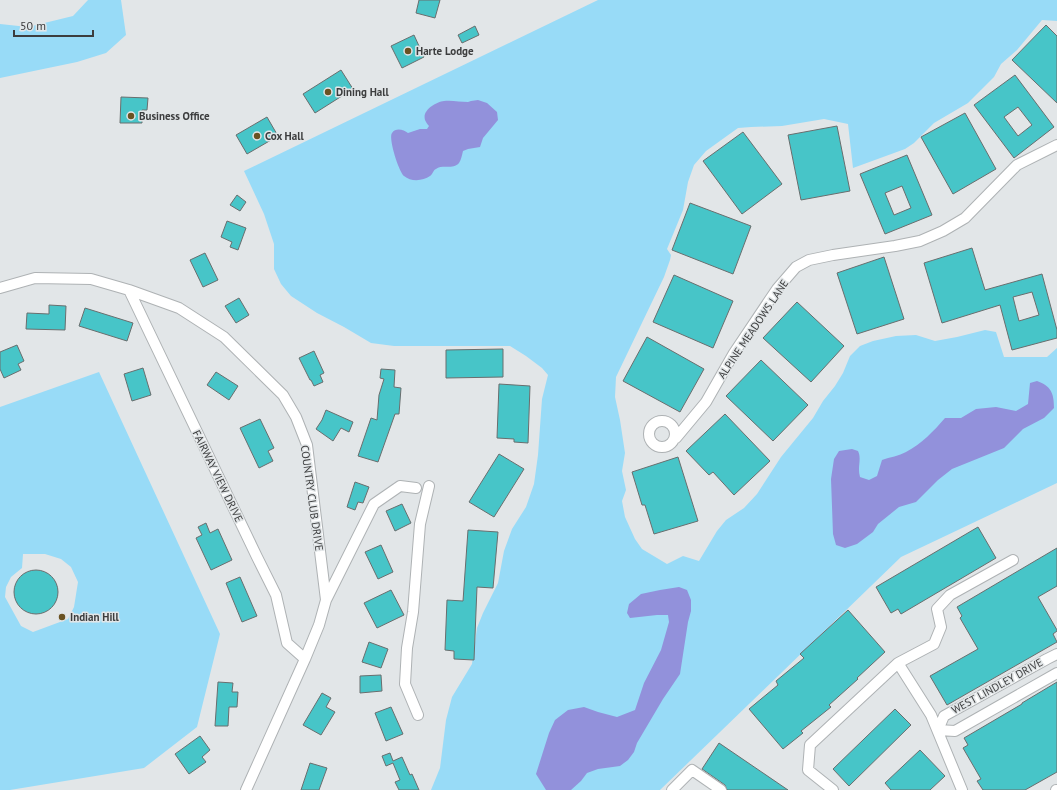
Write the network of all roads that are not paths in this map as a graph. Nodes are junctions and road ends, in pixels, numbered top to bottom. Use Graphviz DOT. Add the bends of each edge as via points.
graph roads {
  1 [pos="1057,145"];
  2 [pos="0,288"];
  3 [pos="128,290"];
  4 [pos="676,438"];
  5 [pos="429,486"];
  6 [pos="416,488"];
  7 [pos="1012,560"];
  8 [pos="326,600"];
  9 [pos="1057,654"];
  10 [pos="305,660"];
  11 [pos="898,663"];
  12 [pos="1057,673"];
  13 [pos="418,715"];
  14 [pos="938,730"];
  15 [pos="246,790"];
  16 [pos="672,790"];
  17 [pos="721,790"];
  18 [pos="833,790"];
  19 [pos="962,790"];
  1 -- 4 [label="street, ALPINE MEADOWS LANE" via="1017,165 965,218 943,232 920,241 809,260 796,267 777,289 734,353 706,402"];
  2 -- 3 [label="street, COUNTRY CLUB DRIVE" via="35,278 91,279"];
  3 -- 8 [label="street, COUNTRY CLUB DRIVE" via="179,308 224,336 282,395 296,417 307,445"];
  3 -- 10 [label="street, FAIRWAY VIEW DRIVE" via="276,595 287,643"];
  5 -- 13 [label="street" via="420,524 405,684"];
  6 -- 8 [label="street" via="400,486 374,504"];
  7 -- 11 [label="street" via="950,595 937,609 941,627 934,644"];
  8 -- 10 [label="street, COUNTRY CLUB DRIVE"];
  9 -- 14 [label="street, WEST LINDLEY DRIVE" via="944,716"];
  10 -- 15 [label="street, COUNTRY CLUB DRIVE"];
  11 -- 14 [label="street"];
  11 -- 18 [label="street" via="810,745 808,770"];
  12 -- 14 [label="street, WEST LINDLEY DRIVE" via="955,731"];
  14 -- 19 [label="street"];
  16 -- 17 [label="street" via="692,770"];
}
